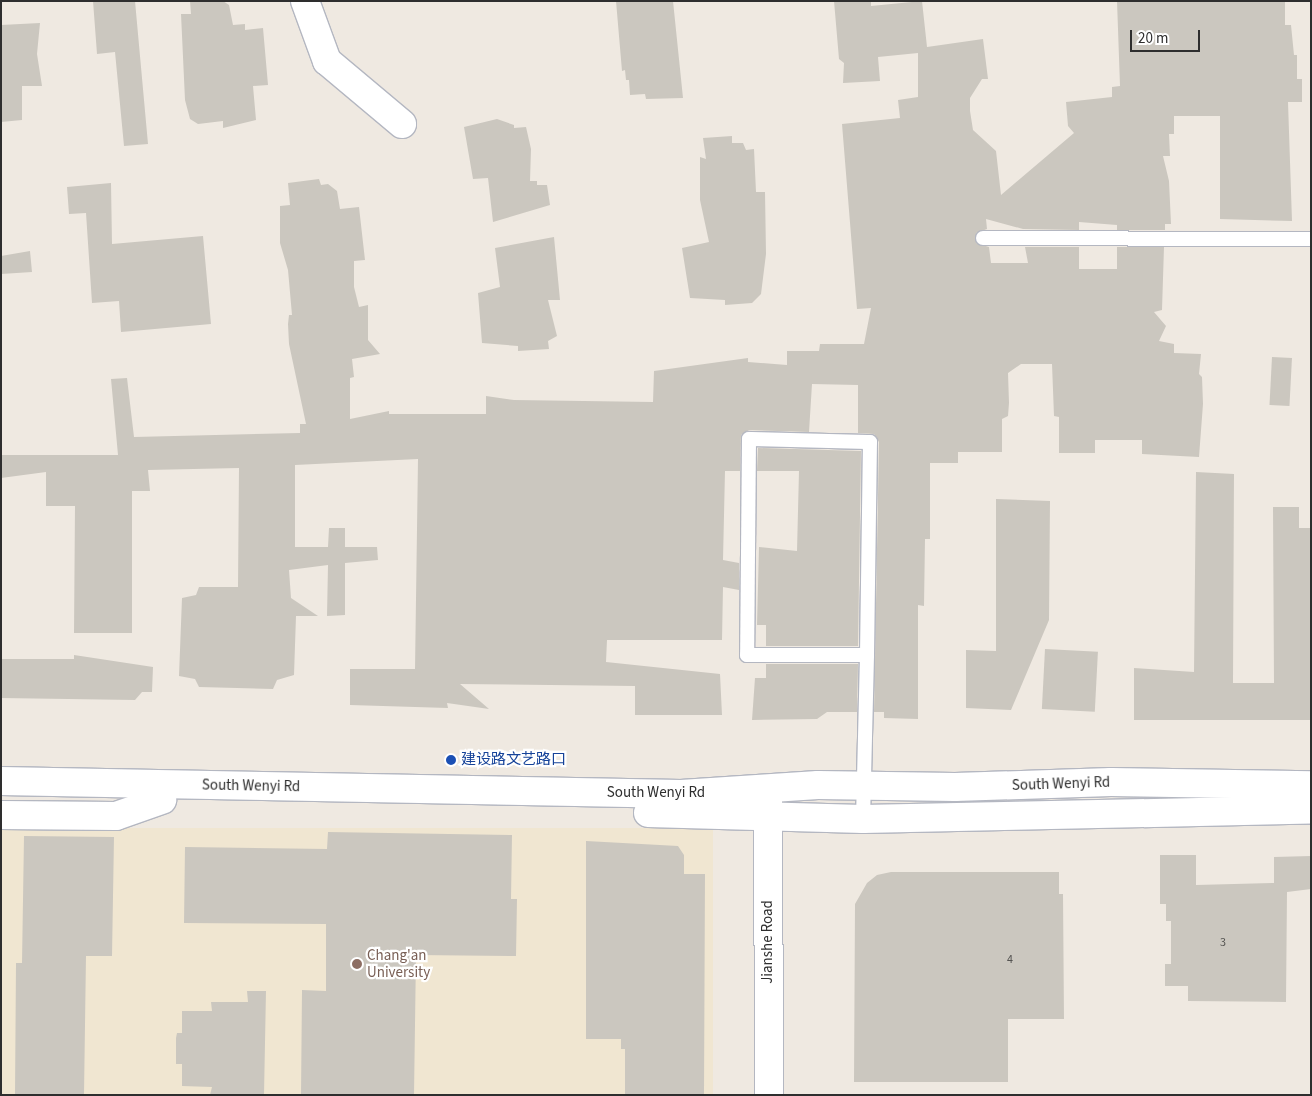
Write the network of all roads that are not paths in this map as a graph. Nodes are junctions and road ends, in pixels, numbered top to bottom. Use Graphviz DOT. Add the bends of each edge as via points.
graph roads {
  1 [pos="305,1"];
  2 [pos="402,124"];
  3 [pos="983,238"];
  4 [pos="1311,239"];
  5 [pos="868,655"];
  6 [pos="1,782"];
  7 [pos="1311,785"];
  8 [pos="864,786"];
  9 [pos="768,789"];
  10 [pos="1,797"];
  11 [pos="162,800"];
  12 [pos="1311,810"];
  13 [pos="1,815"];
  14 [pos="768,816"];
  15 [pos="863,819"];
  16 [pos="769,1095"];
  1 -- 2 [label="main road" via="327,61"];
  3 -- 4 [label="lane"];
  5 -- 5 [label="lane" via="870,442 749,439 747,655"];
  5 -- 8 [label="lane"];
  6 -- 9 [label="main road, South Wenyi Rd" via="681,794"];
  7 -- 8 [label="main road, South Wenyi Rd" via="1111,782"];
  8 -- 9 [label="main road, South Wenyi Rd"];
  8 -- 15 [label="lane"];
  9 -- 14 [label="main road, Jianshe Road"];
  10 -- 11 [label="main road, South Wenyi Rd"];
  11 -- 13 [label="main road" via="116,816"];
  11 -- 14 [label="main road, South Wenyi Rd"];
  12 -- 15 [label="main road, South Wenyi Rd"];
  14 -- 15 [label="main road, South Wenyi Rd"];
  14 -- 16 [label="main road, Jianshe Road"];
}
